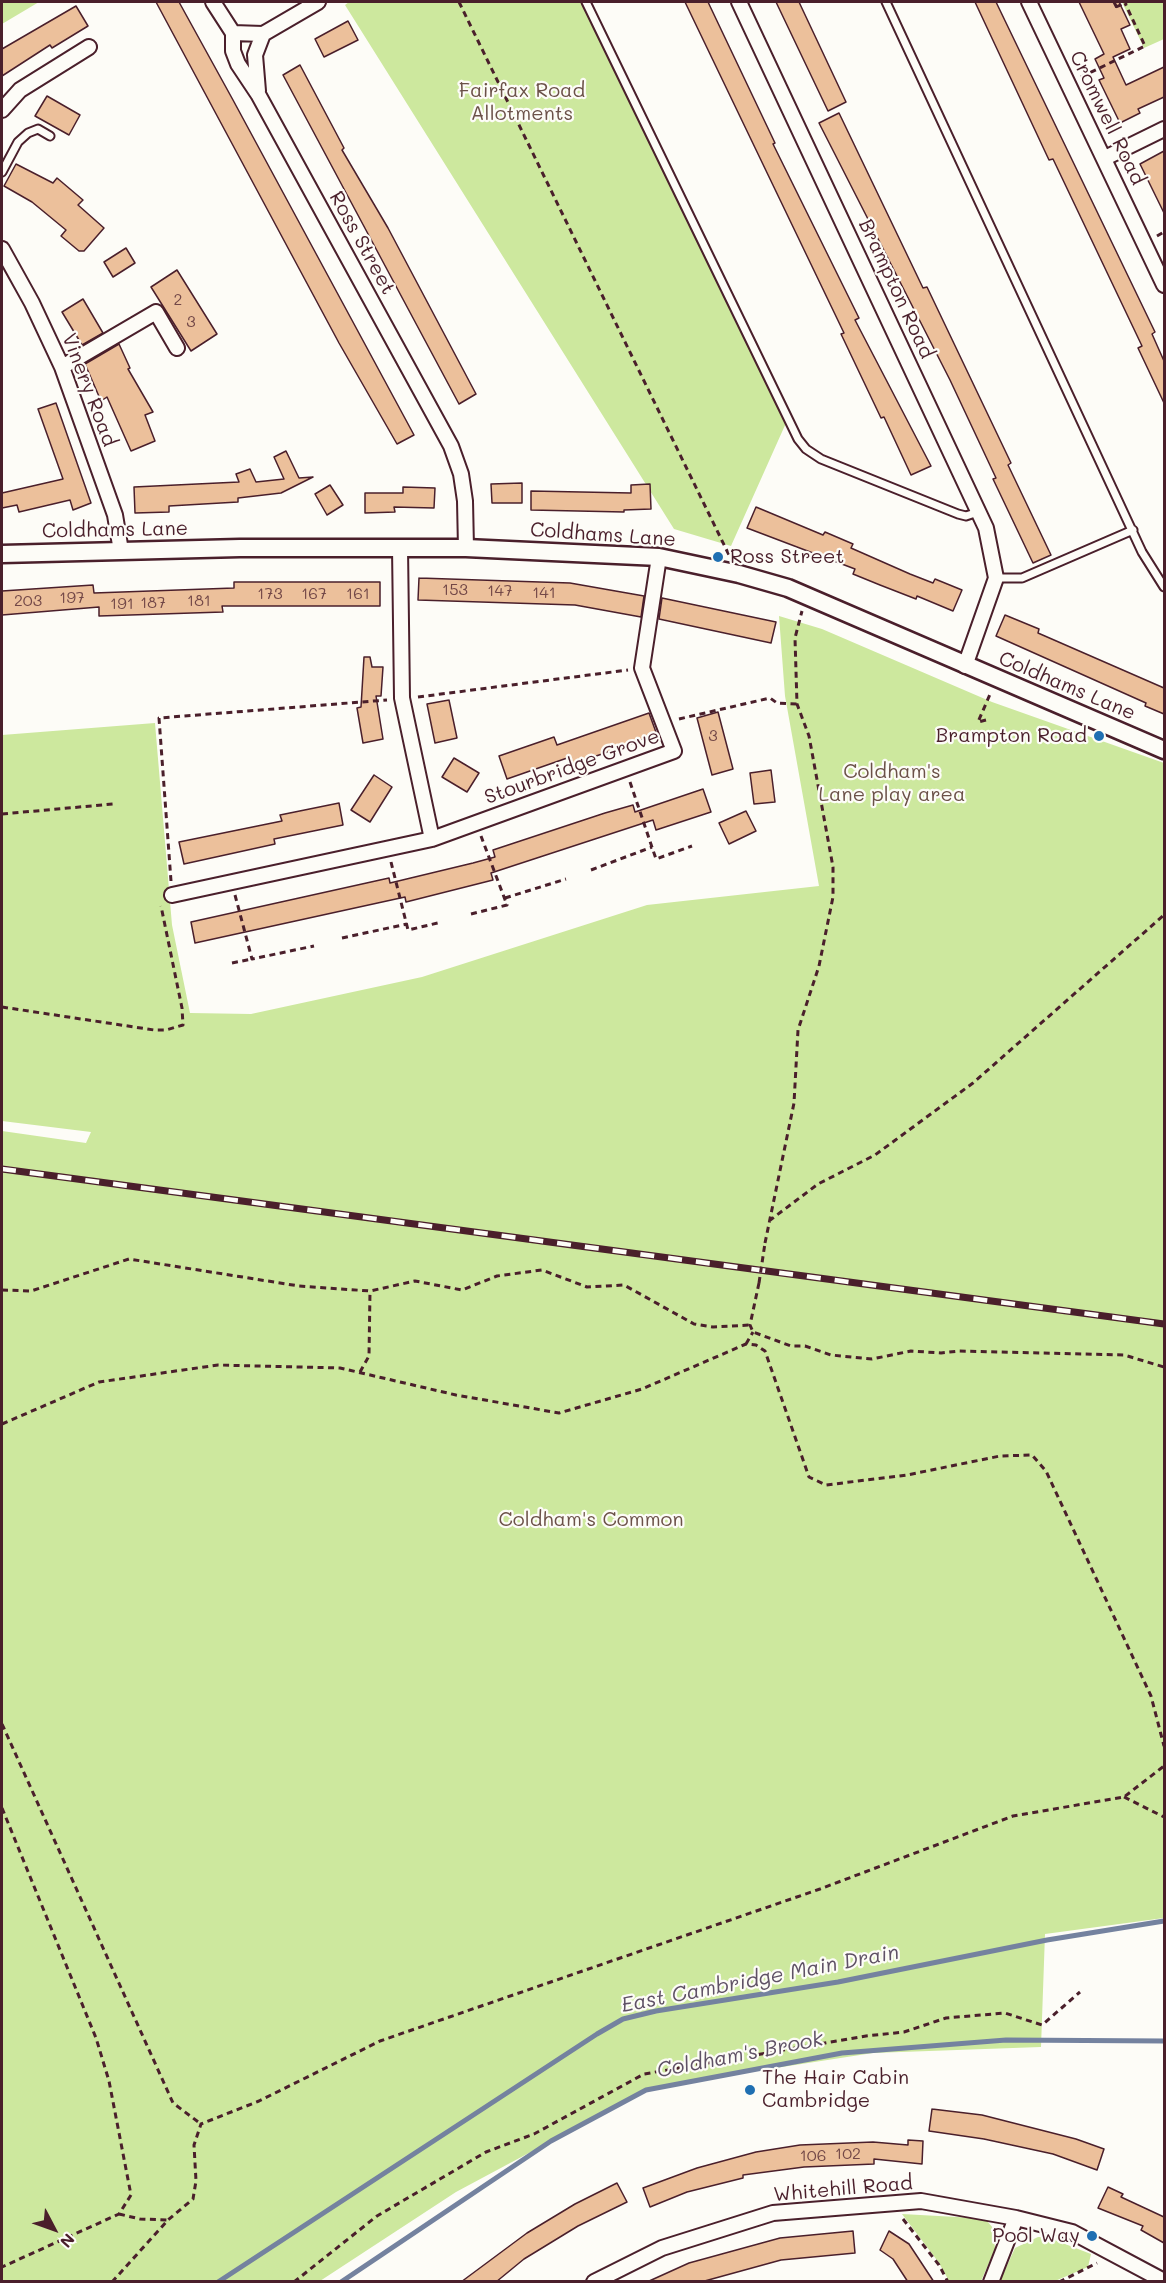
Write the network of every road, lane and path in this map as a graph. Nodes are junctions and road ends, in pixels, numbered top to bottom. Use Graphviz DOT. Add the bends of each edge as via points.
graph roads {
  1 [pos="213,2"];
  2 [pos="318,2"];
  3 [pos="459,2"];
  4 [pos="586,2"];
  5 [pos="739,2"];
  6 [pos="886,2"];
  7 [pos="1029,2"];
  8 [pos="1114,2"];
  9 [pos="1126,2"];
  10 [pos="233,33"];
  11 [pos="263,34"];
  12 [pos="89,47"];
  13 [pos="1068,83"];
  14 [pos="258,94"];
  15 [pos="2,110"];
  16 [pos="1164,129"];
  17 [pos="50,136"];
  18 [pos="1105,158"];
  19 [pos="2,172"];
  20 [pos="2,249"];
  21 [pos="1164,285"];
  22 [pos="177,348"];
  23 [pos="62,367"];
  24 [pos="978,512"];
  25 [pos="1133,530"];
  26 [pos="400,548"];
  27 [pos="466,548"];
  28 [pos="121,551"];
  29 [pos="2,554"];
  30 [pos="659,557"];
  31 [pos="725,571"];
  32 [pos="996,578"];
  33 [pos="1164,587"];
  34 [pos="807,597"];
  35 [pos="965,666"];
  36 [pos="642,668"];
  37 [pos="996,679"];
  38 [pos="402,699"];
  39 [pos="797,704"];
  40 [pos="986,720"];
  41 [pos="662,722"];
  42 [pos="1164,750"];
  43 [pos="625,769"];
  44 [pos="113,804"];
  45 [pos="2,814"];
  46 [pos="476,823"];
  47 [pos="432,839"];
  48 [pos="692,846"];
  49 [pos="652,847"];
  50 [pos="387,849"];
  51 [pos="591,870"];
  52 [pos="566,879"];
  53 [pos="232,882"];
  54 [pos="166,896"];
  55 [pos="505,898"];
  56 [pos="471,914"];
  57 [pos="1164,915"];
  58 [pos="442,922"];
  59 [pos="407,924"];
  60 [pos="342,938"];
  61 [pos="314,946"];
  62 [pos="252,959"];
  63 [pos="232,963"];
  64 [pos="2,1007"];
  65 [pos="768,1222"];
  66 [pos="2,1290"];
  67 [pos="370,1291"];
  68 [pos="750,1325"];
  69 [pos="753,1332"];
  70 [pos="746,1344"];
  71 [pos="1164,1367"];
  72 [pos="360,1372"];
  73 [pos="2,1424"];
  74 [pos="2,1724"];
  75 [pos="1164,1746"];
  76 [pos="1164,1766"];
  77 [pos="1124,1797"];
  78 [pos="2,1808"];
  79 [pos="1164,1817"];
  80 [pos="1080,1992"];
  81 [pos="201,2124"];
  82 [pos="898,2203"];
  83 [pos="119,2214"];
  84 [pos="1016,2218"];
  85 [pos="168,2220"];
  86 [pos="1105,2248"];
  87 [pos="2,2267"];
  88 [pos="112,2282"];
  89 [pos="294,2282"];
  90 [pos="594,2282"];
  91 [pos="948,2282"];
  92 [pos="991,2282"];
  93 [pos="1059,2282"];
  94 [pos="1164,2282"];
  1 -- 10 [label="street, Ross Street"];
  2 -- 11 [label="street"];
  3 -- 31 [label="path" via="729,553"];
  4 -- 24 [label="lane" via="798,439 821,459 958,514"];
  5 -- 24 [label="street, Brampton Road"];
  6 -- 25 [label="lane"];
  7 -- 13 [label="street, Cromwell Road"];
  8 -- 9 [label="path" via="1117,8"];
  9 -- 13 [label="path" via="1145,46"];
  10 -- 11 [label="street"];
  10 -- 14 [label="street, Ross Street" via="238,64"];
  11 -- 14 [label="street, Ross Street" via="255,55"];
  12 -- 15 [label="street" via="20,90"];
  13 -- 18 [label="street, Cromwell Road"];
  14 -- 27 [label="street, Ross Street" via="451,446 465,501"];
  16 -- 18 [label="street"];
  17 -- 19 [label="lane" via="38,129 28,133 18,142"];
  18 -- 21 [label="street, Cromwell Road"];
  20 -- 23 [label="street, Vinery Road"];
  22 -- 23 [label="street" via="156,312"];
  23 -- 28 [label="street, Vinery Road" via="115,515"];
  24 -- 32 [label="street, Brampton Road" via="992,551"];
  25 -- 32 [label="lane" via="1022,578"];
  25 -- 33 [label="lane"];
  26 -- 27 [label="street, Coldhams Lane"];
  26 -- 28 [label="street, Coldhams Lane"];
  26 -- 38 [label="street"];
  27 -- 30 [label="street, Coldhams Lane"];
  28 -- 29 [label="street, Coldhams Lane"];
  30 -- 31 [label="street, Coldhams Lane"];
  30 -- 36 [label="street, Stourbridge Grove"];
  31 -- 34 [label="street, Coldhams Lane"];
  32 -- 35 [label="street, Brampton Road"];
  34 -- 35 [label="street, Coldhams Lane"];
  34 -- 39 [label="path" via="795,638"];
  35 -- 37 [label="street, Coldhams Lane"];
  36 -- 38 [label="path"];
  36 -- 41 [label="street, Stourbridge Grove"];
  37 -- 40 [label="path" via="978,722"];
  37 -- 42 [label="street, Coldhams Lane"];
  38 -- 47 [label="street"];
  38 -- 54 [label="path" via="159,718"];
  39 -- 41 [label="path" via="777,703 770,698"];
  39 -- 65 [label="path" via="809,736 833,867 834,897 819,966 798,1030 794,1103"];
  41 -- 43 [label="street, Stourbridge Grove" via="674,751"];
  43 -- 46 [label="street, Stourbridge Grove"];
  43 -- 49 [label="path"];
  44 -- 45 [label="path"];
  46 -- 47 [label="street, Stourbridge Grove"];
  46 -- 55 [label="path"];
  47 -- 50 [label="street, Stourbridge Grove"];
  48 -- 49 [label="path" via="656,860"];
  49 -- 51 [label="path"];
  50 -- 53 [label="street, Stourbridge Grove"];
  50 -- 59 [label="path"];
  52 -- 55 [label="path"];
  53 -- 54 [label="street, Stourbridge Grove"];
  53 -- 62 [label="path"];
  54 -- 64 [label="path" via="183,1024 166,1030 154,1029"];
  55 -- 56 [label="path" via="507,904"];
  57 -- 65 [label="path" via="973,1083 875,1155 818,1184"];
  58 -- 59 [label="path" via="408,930"];
  59 -- 60 [label="path"];
  61 -- 62 [label="path"];
  62 -- 63 [label="path"];
  65 -- 68 [label="path, bridge"];
  66 -- 67 [label="path" via="31,1291 129,1259 299,1286"];
  67 -- 68 [label="path" via="414,1281 462,1290 497,1276 542,1270 587,1287 624,1285 694,1324 713,1328"];
  67 -- 72 [label="path" via="369,1356"];
  68 -- 69 [label="path"];
  69 -- 70 [label="path"];
  69 -- 71 [label="path" via="843,1358 872,1359 911,1351 1124,1355"];
  70 -- 72 [label="path" via="642,1389 559,1413"];
  70 -- 75 [label="path" via="765,1351 809,1477 826,1485 907,1475 1000,1456 1032,1455 1046,1471 1151,1695"];
  72 -- 73 [label="path" via="340,1368 219,1365 160,1373 99,1382"];
  74 -- 81 [label="path" via="173,2103"];
  76 -- 77 [label="path"];
  77 -- 79 [label="path"];
  77 -- 81 [label="path" via="1013,1816 820,1889 381,2042 259,2101"];
  78 -- 83 [label="path" via="106,2070 131,2195"];
  80 -- 89 [label="path" via="1042,2025 1005,2013 946,2018 904,2032 644,2074 534,2134 486,2152 377,2216"];
  81 -- 85 [label="path" via="194,2145 193,2199"];
  82 -- 84 [label="street, Whitehill Road" via="921,2201"];
  82 -- 90 [label="street, Whitehill Road" via="773,2213 662,2248"];
  82 -- 91 [label="path" via="899,2214"];
  83 -- 85 [label="path"];
  83 -- 87 [label="path"];
  84 -- 86 [label="street, Whitehill Road" via="1072,2232"];
  84 -- 92 [label="street"];
  85 -- 88 [label="path"];
  86 -- 93 [label="path" via="1095,2265"];
  86 -- 94 [label="street, Whitehill Road"];
}
